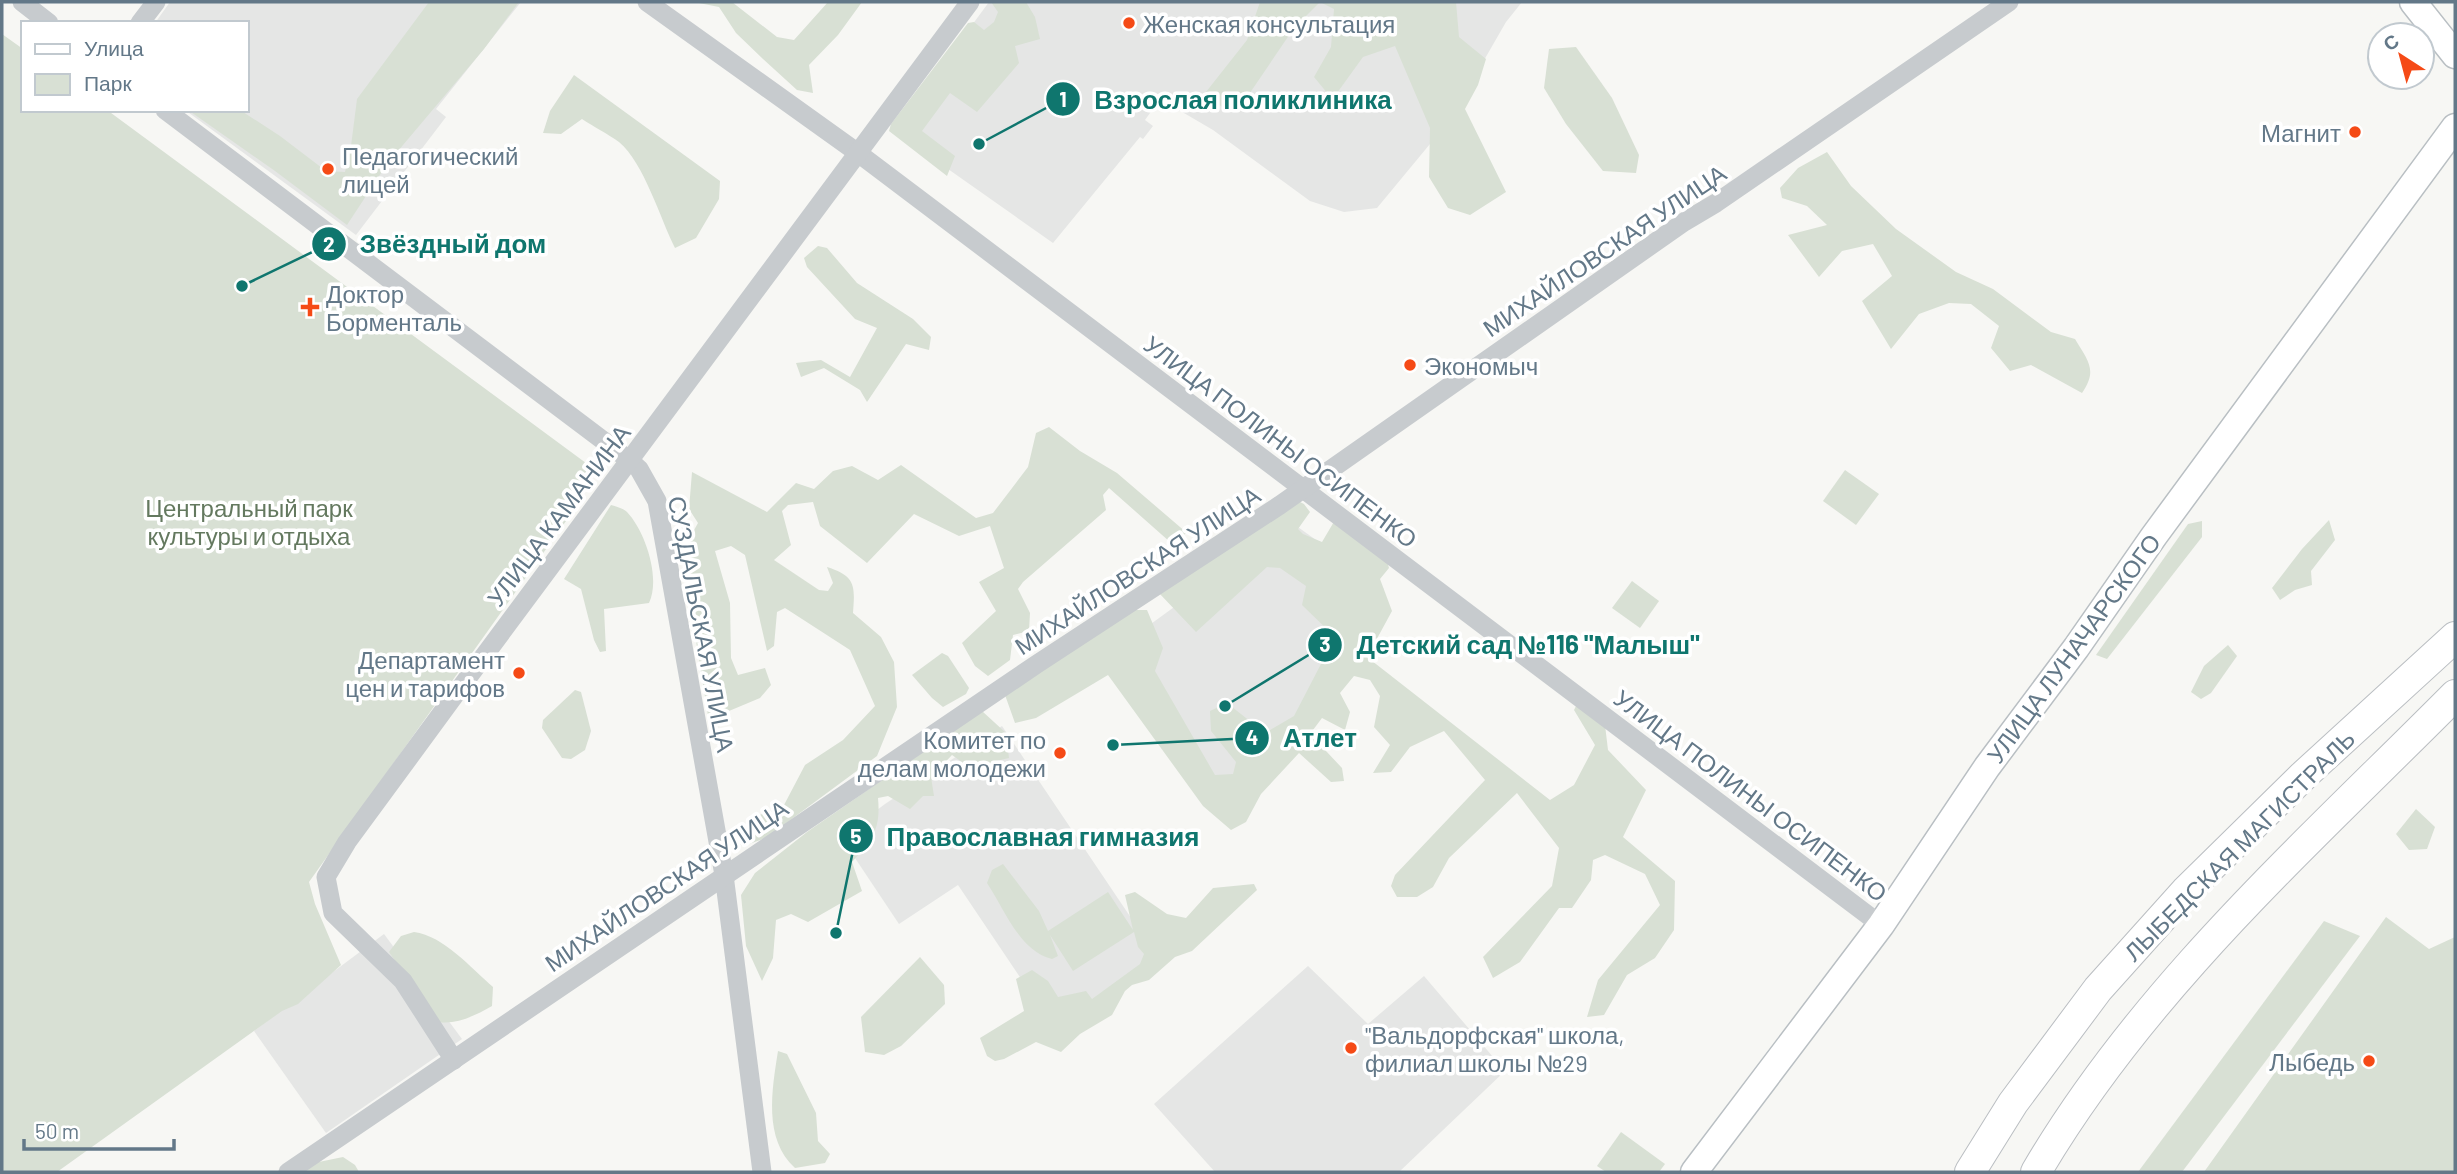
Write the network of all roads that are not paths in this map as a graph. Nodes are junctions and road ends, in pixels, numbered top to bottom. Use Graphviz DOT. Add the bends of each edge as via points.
graph roads {
  1 [pos="22,2"];
  2 [pos="156,2"];
  3 [pos="647,2"];
  4 [pos="970,2"];
  5 [pos="2009,2"];
  6 [pos="2413,2"];
  7 [pos="46,21"];
  8 [pos="142,21"];
  9 [pos="2455,54"];
  10 [pos="168,112"];
  11 [pos="2455,127"];
  12 [pos="858,153"];
  13 [pos="629,460"];
  14 [pos="1303,488"];
  15 [pos="2455,637"];
  16 [pos="2455,695"];
  17 [pos="724,875"];
  18 [pos="1881,925"];
  19 [pos="454,1060"];
  20 [pos="288,1172"];
  21 [pos="762,1172"];
  22 [pos="1694,1172"];
  23 [pos="1970,1172"];
  24 [pos="2036,1172"];
  1 -- 7 [label="street"];
  2 -- 8 [label="street"];
  3 -- 12 [label="street, УЛИЦА ПОЛИНЫ ОСИПЕНКО"];
  4 -- 12 [label="street, УЛИЦА КАМАНИНА"];
  5 -- 14 [label="street, МИХАЙЛОВСКАЯ УЛИЦА"];
  6 -- 9 [label="main road"];
  10 -- 13 [label="street, СУЗДАЛЬСКАЯ УЛИЦА"];
  11 -- 18 [label="main road, УЛИЦА ЛУНАЧАРСКОГО" via="1987,767"];
  12 -- 13 [label="street, УЛИЦА КАМАНИНА"];
  12 -- 14 [label="street, УЛИЦА ПОЛИНЫ ОСИПЕНКО"];
  13 -- 17 [label="street, СУЗДАЛЬСКАЯ УЛИЦА" via="657,501"];
  13 -- 19 [label="street, УЛИЦА КАМАНИНА" via="346,842 327,877 333,913 403,982"];
  14 -- 17 [label="street, МИХАЙЛОВСКАЯ УЛИЦА"];
  14 -- 18 [label="street, УЛИЦА ПОЛИНЫ ОСИПЕНКО"];
  15 -- 23 [label="main road, ЛЫБЕДСКАЯ МАГИСТРАЛЬ" via="2303,776 2177,901 2098,989 2013,1103"];
  16 -- 24 [label="main road, ЛЫБЕДСКАЯ МАГИСТРАЛЬ" via="2154,1003"];
  17 -- 19 [label="street, МИХАЙЛОВСКАЯ УЛИЦА"];
  17 -- 21 [label="street, СУЗДАЛЬСКАЯ УЛИЦА"];
  18 -- 22 [label="main road, УЛИЦА ЛУНАЧАРСКОГО"];
  19 -- 20 [label="street, МИХАЙЛОВСКАЯ УЛИЦА"];
}
